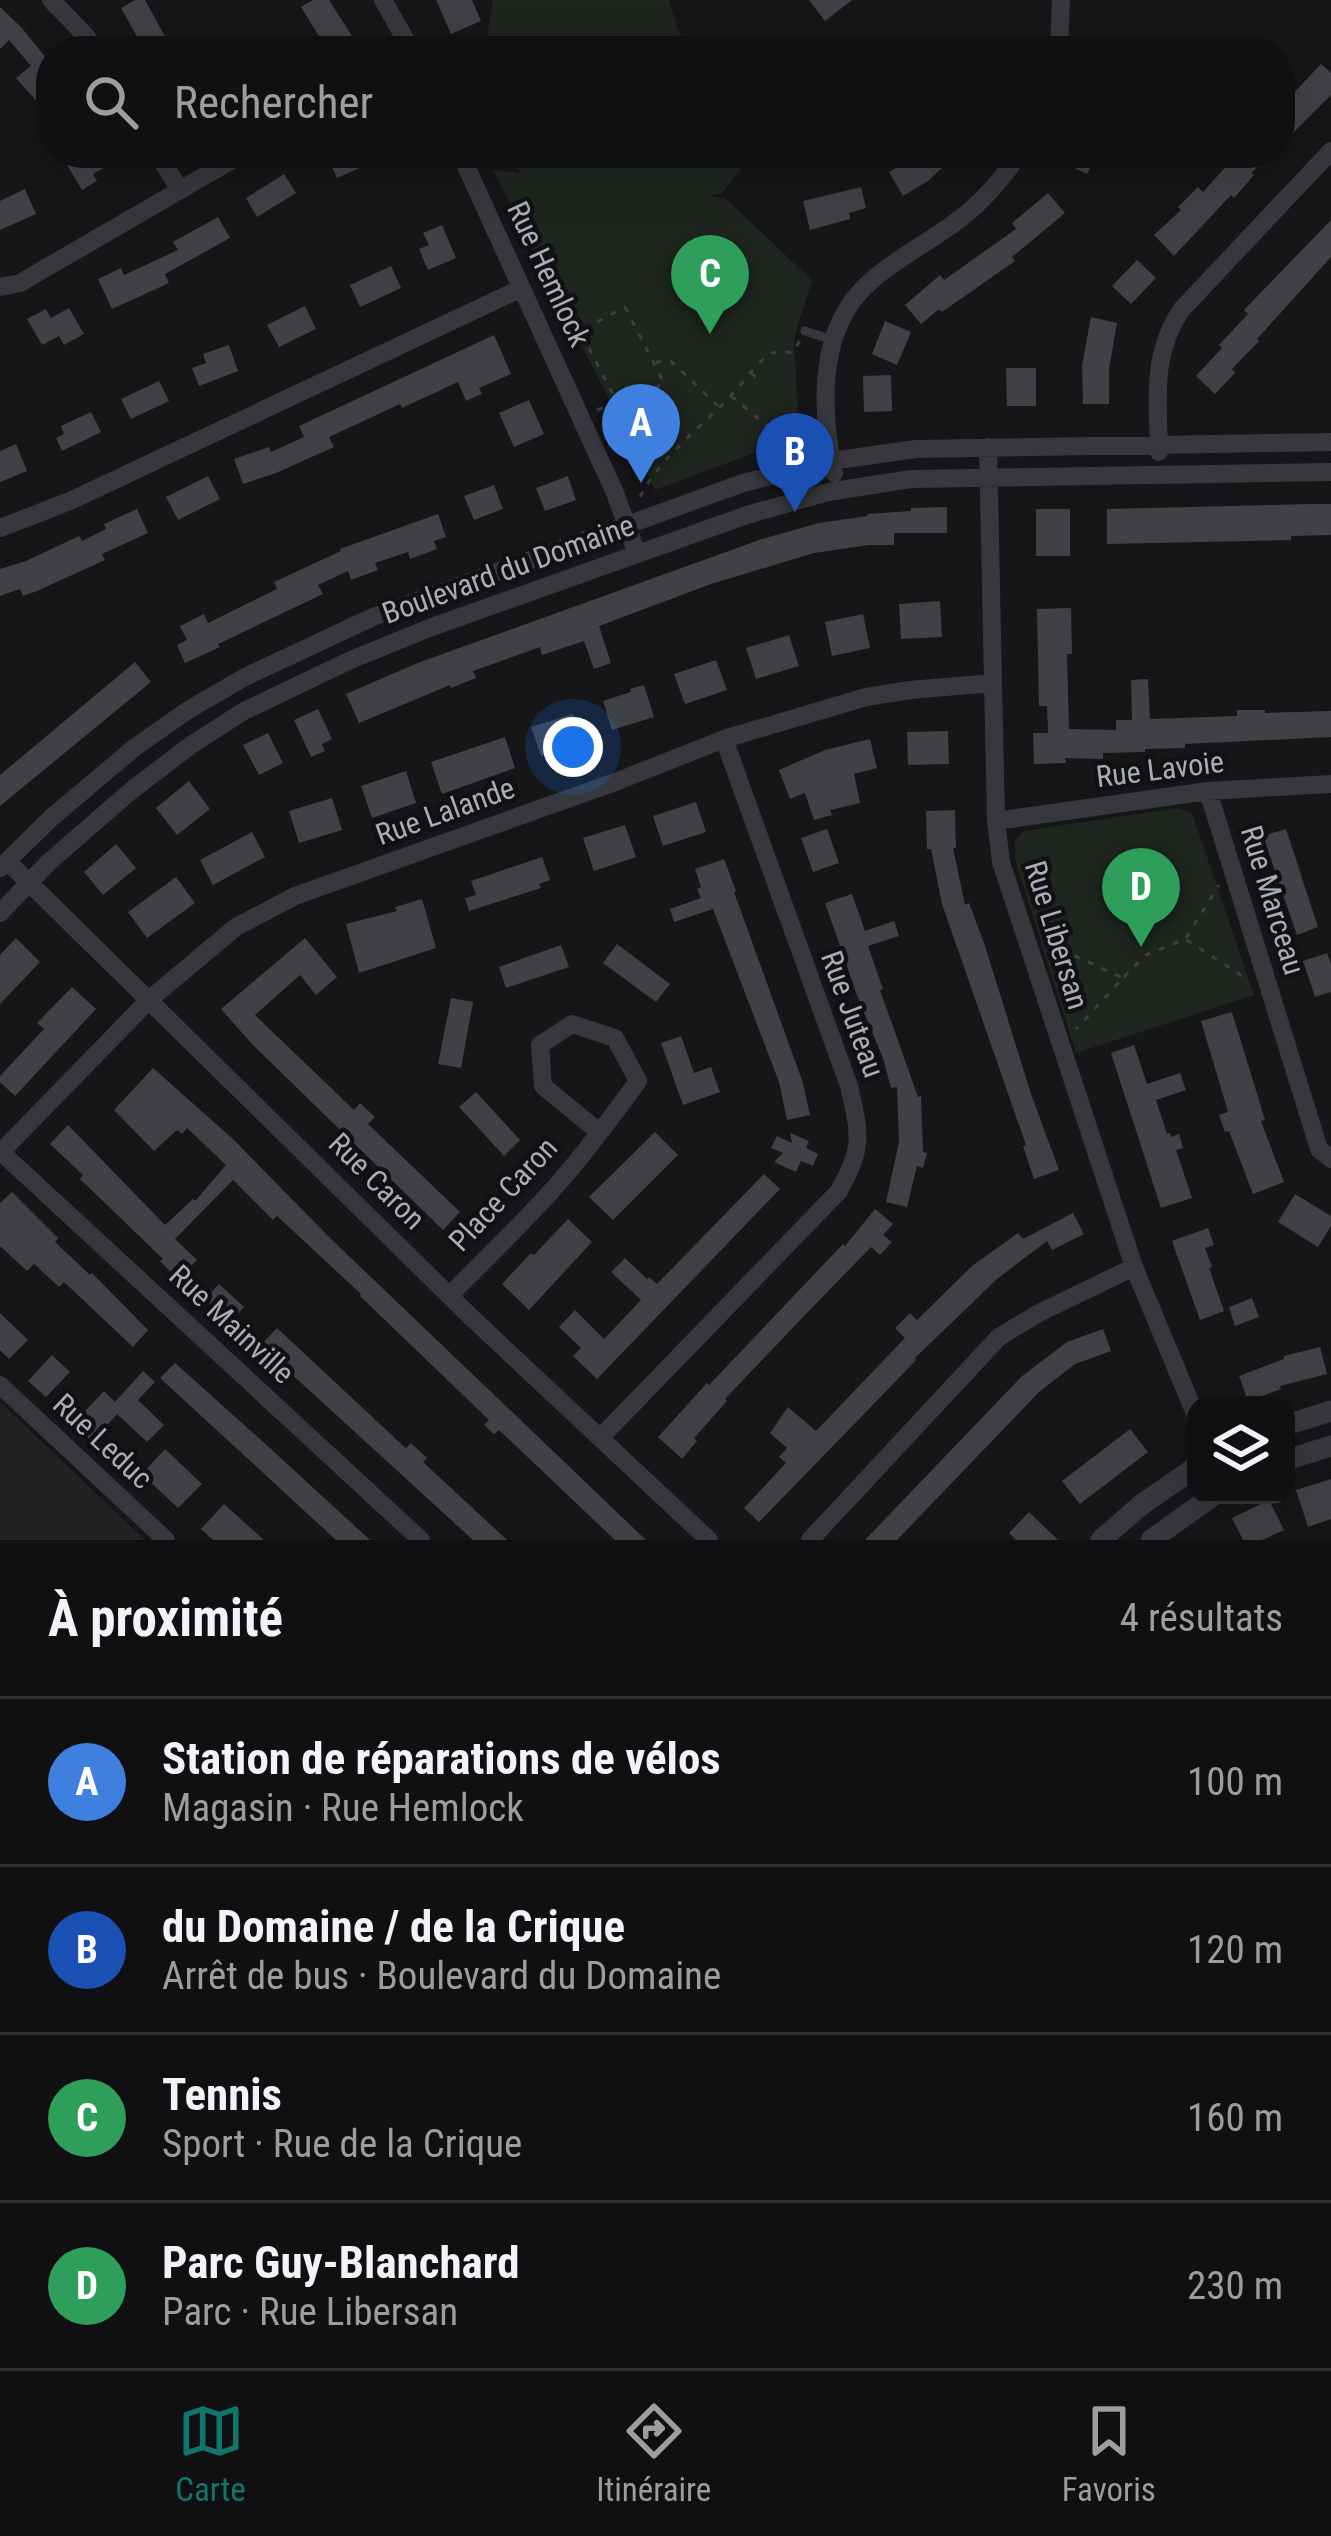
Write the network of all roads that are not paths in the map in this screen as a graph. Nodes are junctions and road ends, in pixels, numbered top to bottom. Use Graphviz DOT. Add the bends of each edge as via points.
graph roads {
  1 [pos="51,0"];
  2 [pos="383,0"];
  3 [pos="1061,0"];
  4 [pos="86,36"];
  5 [pos="403,36"];
  6 [pos="1060,36"];
  7 [pos="1331,151"];
  8 [pos="167,168"];
  9 [pos="218,168"];
  10 [pos="467,168"];
  11 [pos="1008,168"];
  12 [pos="180,190"];
  13 [pos="0,286"];
  14 [pos="522,288"];
  15 [pos="805,331"];
  16 [pos="833,340"];
  17 [pos="1331,442"];
  18 [pos="1158,444"];
  19 [pos="988,447"];
  20 [pos="831,461"];
  21 [pos="1331,472"];
  22 [pos="1159,474"];
  23 [pos="989,476"];
  24 [pos="838,490"];
  25 [pos="626,524"];
  26 [pos="0,528"];
  27 [pos="638,554"];
  28 [pos="994,683"];
  29 [pos="724,739"];
  30 [pos="1331,784"];
  31 [pos="1208,791"];
  32 [pos="996,820"];
  33 [pos="3,865"];
  34 [pos="29,883"];
  35 [pos="0,913"];
  36 [pos="150,999"];
  37 [pos="599,1132"];
  38 [pos="1,1153"];
  39 [pos="1331,1159"];
  40 [pos="1135,1267"];
  41 [pos="450,1295"];
  42 [pos="0,1385"];
  43 [pos="1188,1396"];
  44 [pos="1331,1411"];
  45 [pos="1295,1422"];
  46 [pos="601,1437"];
  47 [pos="1331,1446"];
  48 [pos="1295,1457"];
  49 [pos="1187,1473"];
  50 [pos="1201,1504"];
  51 [pos="166,1540"];
  52 [pos="421,1540"];
  53 [pos="709,1540"];
  54 [pos="810,1540"];
  55 [pos="1101,1540"];
  56 [pos="1151,1540"];
  1 -- 4 [label="street"];
  2 -- 5 [label="street"];
  3 -- 6 [label="street"];
  7 -- 18 [label="street" via="1168,330"];
  8 -- 12 [label="street"];
  9 -- 12 [label="street"];
  10 -- 14 [label="street, Rue Hemlock"];
  11 -- 16 [label="street" via="968,212 866,286"];
  12 -- 13 [label="street" via="20,283"];
  14 -- 25 [label="street, Rue Hemlock"];
  14 -- 26 [label="street"];
  15 -- 16 [label="lane"];
  16 -- 20 [label="street" via="826,397"];
  17 -- 18 [label="street, Boulevard du Domaine"];
  18 -- 19 [label="street, Boulevard du Domaine"];
  18 -- 22 [label="street"];
  19 -- 20 [label="street, Boulevard du Domaine"];
  19 -- 23 [label="street, Rue Libersan"];
  20 -- 24 [label="street"];
  20 -- 25 [label="street, Boulevard du Domaine"];
  21 -- 22 [label="street, Boulevard du Domaine"];
  22 -- 23 [label="street, Boulevard du Domaine"];
  23 -- 24 [label="street, Boulevard du Domaine"];
  23 -- 28 [label="street, Rue Libersan"];
  24 -- 27 [label="street, Boulevard du Domaine"];
  25 -- 27 [label="street, Rue Hemlock"];
  25 -- 33 [label="street, Boulevard du Domaine" via="361,622 235,683 134,748"];
  27 -- 34 [label="street, Boulevard du Domaine" via="388,645 244,711 131,790"];
  28 -- 29 [label="street, Rue Lalande" via="866,697"];
  28 -- 32 [label="street, Rue Libersan"];
  29 -- 36 [label="street, Rue Lalande" via="296,896 236,928"];
  29 -- 46 [label="street, Rue Juteau" via="849,1086 859,1129 854,1164 839,1191"];
  30 -- 31 [label="street, Rue Lavoie"];
  31 -- 32 [label="street, Rue Lavoie"];
  31 -- 39 [label="street, Rue Marceau" via="1319,1149"];
  32 -- 40 [label="street, Rue Libersan" via="1001,862"];
  33 -- 34 [label="street, Rue Caron"];
  34 -- 35 [label="street, Boulevard du Domaine"];
  34 -- 36 [label="street, Rue Caron"];
  36 -- 38 [label="street, Rue Lalande"];
  36 -- 41 [label="street, Rue Caron"];
  37 -- 37 [label="street, Place Caron" via="543,1086 540,1045 572,1024 615,1038 638,1081"];
  37 -- 41 [label="street, Place Caron"];
  38 -- 52 [label="street, Rue Mainville"];
  40 -- 43 [label="street, Rue Libersan"];
  40 -- 54 [label="street" via="999,1337"];
  41 -- 46 [label="street, Rue Caron"];
  42 -- 51 [label="street, Rue Leduc"];
  44 -- 45 [label="street"];
  46 -- 53 [label="street, Rue Caron"];
  47 -- 48 [label="street"];
  49 -- 55 [label="street"];
  50 -- 56 [label="street"];
}
